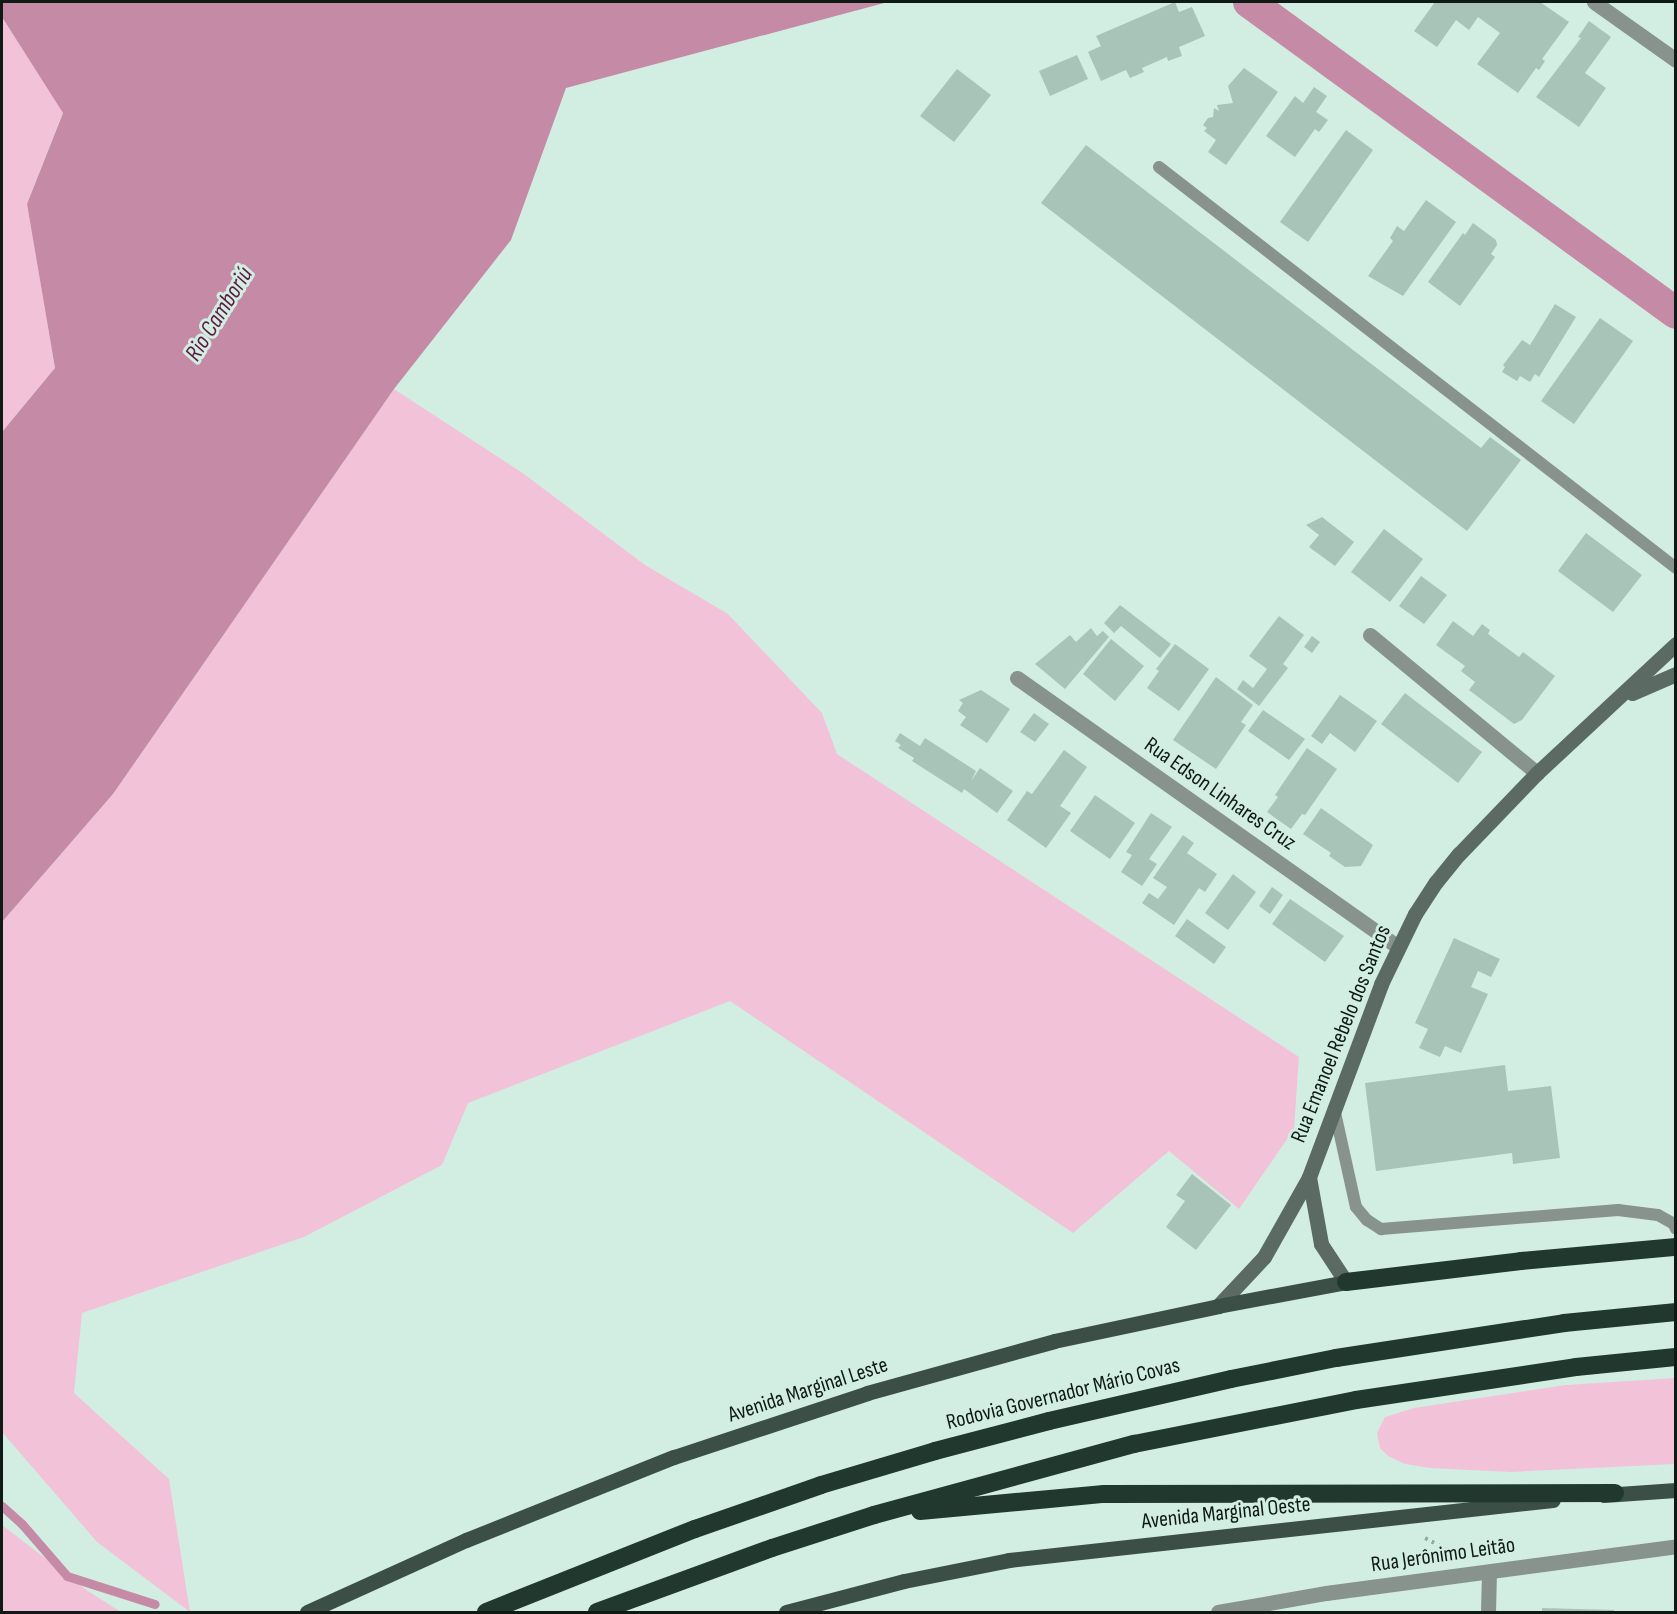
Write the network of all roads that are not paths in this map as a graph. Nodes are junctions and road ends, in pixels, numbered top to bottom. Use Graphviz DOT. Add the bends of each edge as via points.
graph roads {
  1 [pos="1594,2"];
  2 [pos="1676,60"];
  3 [pos="1159,167"];
  4 [pos="1676,568"];
  5 [pos="1370,635"];
  6 [pos="1676,645"];
  7 [pos="1676,674"];
  8 [pos="1017,678"];
  9 [pos="1616,701"];
  10 [pos="1537,773"];
  11 [pos="1397,946"];
  12 [pos="1334,1107"];
  13 [pos="1309,1177"];
  14 [pos="1676,1228"];
  15 [pos="1676,1247"];
  16 [pos="1346,1282"];
  17 [pos="1218,1306"];
  18 [pos="1676,1312"];
  19 [pos="1676,1357"];
  20 [pos="1676,1490"];
  21 [pos="1615,1493"];
  22 [pos="874,1515"];
  23 [pos="1676,1546"];
  24 [pos="1489,1572"];
  25 [pos="307,1612"];
  26 [pos="486,1612"];
  27 [pos="597,1612"];
  28 [pos="786,1612"];
  29 [pos="1219,1612"];
  30 [pos="1488,1612"];
  1 -- 2 [label="street"];
  3 -- 4 [label="lane"];
  5 -- 10 [label="street"];
  6 -- 9 [label="main road, Rua Emanoel Rebelo dos Santos"];
  7 -- 9 [label="main road, Rua Emanoel Rebelo dos Santos"];
  8 -- 11 [label="street, Rua Edson Linhares Cruz"];
  9 -- 10 [label="main road, Rua Emanoel Rebelo dos Santos"];
  10 -- 11 [label="main road, Rua Emanoel Rebelo dos Santos" via="1436,882"];
  11 -- 12 [label="main road, Rua Emanoel Rebelo dos Santos"];
  12 -- 13 [label="main road, Rua Emanoel Rebelo dos Santos"];
  12 -- 14 [label="lane" via="1356,1207 1381,1229 1618,1210 1658,1215"];
  13 -- 16 [label="main road, Rua Emanoel Rebelo dos Santos" via="1321,1244"];
  13 -- 17 [label="main road, Rua Emanoel Rebelo dos Santos" via="1264,1257"];
  15 -- 16 [label="highway"];
  16 -- 17 [label="main road, Avenida Marginal Leste"];
  17 -- 25 [label="main road, Avenida Marginal Leste" via="1043,1344 867,1393 685,1453 466,1540"];
  18 -- 26 [label="highway, Rodovia Governador Mário Covas" via="1564,1323 1357,1354 1048,1421 821,1485 695,1529"];
  19 -- 22 [label="highway" via="1470,1381 1255,1418 1134,1444"];
  20 -- 21 [label="main road, Avenida Marginal Oeste"];
  21 -- 22 [label="highway" via="1104,1494"];
  21 -- 28 [label="main road, Avenida Marginal Oeste" via="1009,1560 904,1581"];
  22 -- 27 [label="highway"];
  23 -- 24 [label="street, Rua Jerônimo Leitão"];
  24 -- 29 [label="street, Rua Jerônimo Leitão" via="1326,1593"];
  24 -- 30 [label="street"];
}
